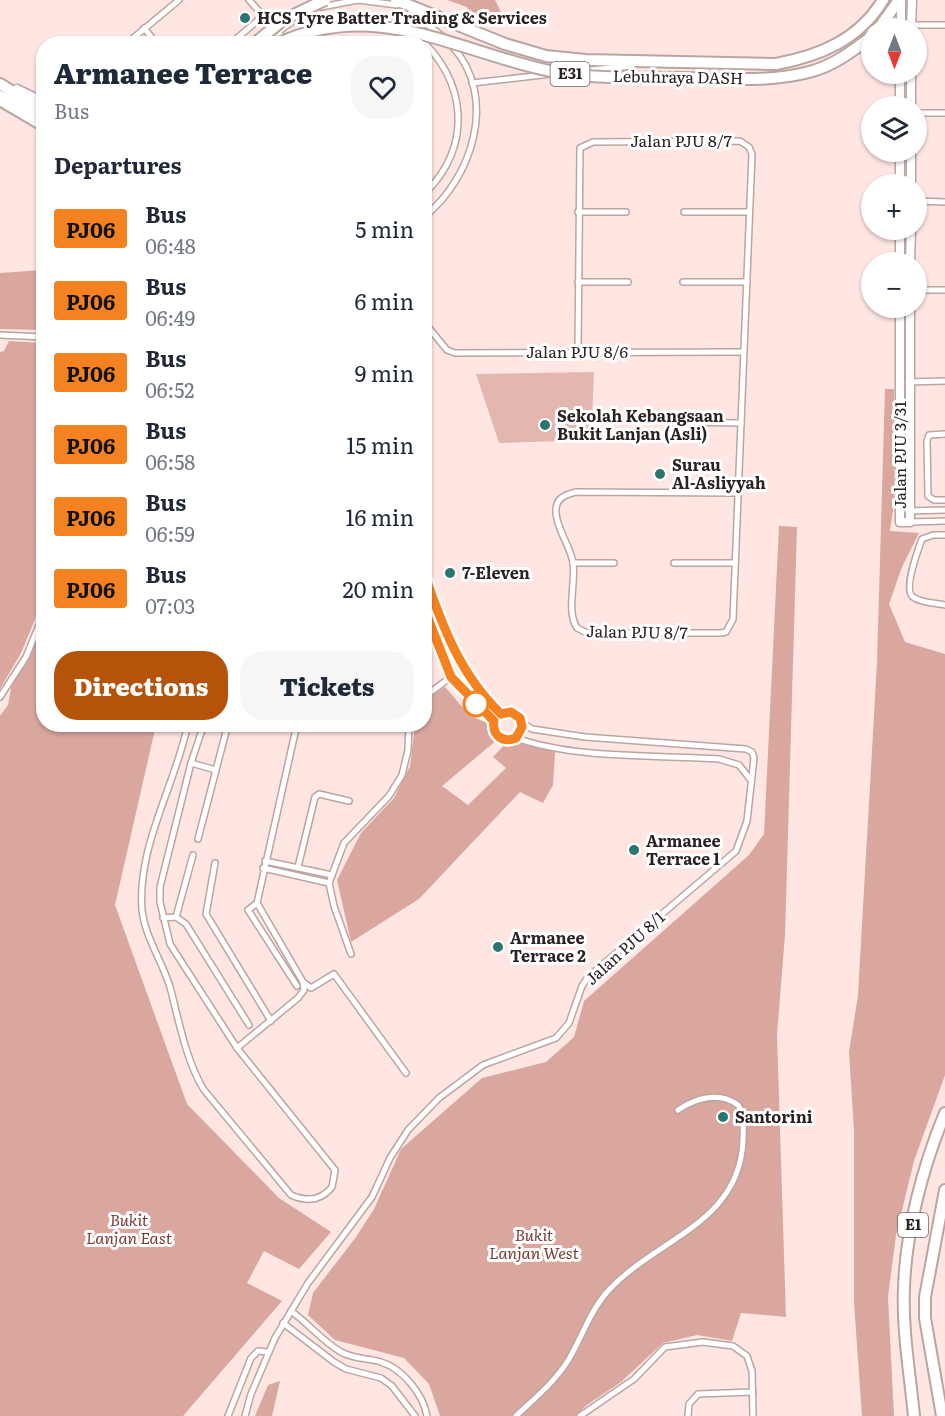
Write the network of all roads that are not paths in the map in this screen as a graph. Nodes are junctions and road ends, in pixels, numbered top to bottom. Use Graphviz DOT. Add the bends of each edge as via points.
graph roads {
  1 [pos="179,0"];
  2 [pos="249,0"];
  3 [pos="325,0"];
  4 [pos="396,0"];
  5 [pos="883,0"];
  6 [pos="900,0"];
  7 [pos="912,0"];
  8 [pos="262,16"];
  9 [pos="886,18"];
  10 [pos="901,18"];
  11 [pos="911,18"];
  12 [pos="945,25"];
  13 [pos="927,26"];
  14 [pos="144,28"];
  15 [pos="278,32"];
  16 [pos="135,36"];
  17 [pos="150,36"];
  18 [pos="239,36"];
  19 [pos="264,36"];
  20 [pos="273,36"];
  21 [pos="281,36"];
  22 [pos="289,36"];
  23 [pos="296,36"];
  24 [pos="418,36"];
  25 [pos="861,44"];
  26 [pos="432,48"];
  27 [pos="792,65"];
  28 [pos="0,83"];
  29 [pos="472,83"];
  30 [pos="0,95"];
  31 [pos="36,99"];
  32 [pos="0,100"];
  33 [pos="36,108"];
  34 [pos="36,110"];
  35 [pos="927,113"];
  36 [pos="945,113"];
  37 [pos="36,121"];
  38 [pos="432,186"];
  39 [pos="927,201"];
  40 [pos="945,202"];
  41 [pos="432,211"];
  42 [pos="578,212"];
  43 [pos="626,212"];
  44 [pos="684,212"];
  45 [pos="749,212"];
  46 [pos="578,282"];
  47 [pos="628,282"];
  48 [pos="683,282"];
  49 [pos="747,282"];
  50 [pos="927,290"];
  51 [pos="945,290"];
  52 [pos="901,318"];
  53 [pos="909,318"];
  54 [pos="432,332"];
  55 [pos="0,335"];
  56 [pos="36,337"];
  57 [pos="578,352"];
  58 [pos="744,352"];
  59 [pos="945,381"];
  60 [pos="905,382"];
  61 [pos="675,422"];
  62 [pos="741,423"];
  63 [pos="945,434"];
  64 [pos="738,493"];
  65 [pos="945,500"];
  66 [pos="945,510"];
  67 [pos="900,511"];
  68 [pos="910,511"];
  69 [pos="945,521"];
  70 [pos="910,522"];
  71 [pos="945,535"];
  72 [pos="573,563"];
  73 [pos="614,563"];
  74 [pos="674,563"];
  75 [pos="735,563"];
  76 [pos="432,597"];
  77 [pos="945,605"];
  78 [pos="432,628"];
  79 [pos="36,633"];
  80 [pos="451,677"];
  81 [pos="432,691"];
  82 [pos="0,697"];
  83 [pos="501,714"];
  84 [pos="494,721"];
  85 [pos="522,723"];
  86 [pos="186,732"];
  87 [pos="201,732"];
  88 [pos="226,732"];
  89 [pos="295,732"];
  90 [pos="409,732"];
  91 [pos="516,738"];
  92 [pos="719,745"];
  93 [pos="719,759"];
  94 [pos="191,764"];
  95 [pos="216,770"];
  96 [pos="750,779"];
  97 [pos="349,801"];
  98 [pos="198,839"];
  99 [pos="193,855"];
  100 [pos="265,861"];
  101 [pos="215,863"];
  102 [pos="298,867"];
  103 [pos="263,868"];
  104 [pos="332,874"];
  105 [pos="329,883"];
  106 [pos="257,903"];
  107 [pos="163,918"];
  108 [pos="176,918"];
  109 [pos="351,954"];
  110 [pos="303,982"];
  111 [pos="297,986"];
  112 [pos="271,1020"];
  113 [pos="249,1025"];
  114 [pos="237,1048"];
  115 [pos="406,1073"];
  116 [pos="678,1110"];
  117 [pos="945,1113"];
  118 [pos="945,1190"];
  119 [pos="291,1311"];
  120 [pos="284,1323"];
  121 [pos="268,1352"];
  122 [pos="753,1392"];
  123 [pos="228,1416"];
  124 [pos="245,1416"];
  125 [pos="415,1416"];
  126 [pos="427,1416"];
  127 [pos="516,1416"];
  128 [pos="580,1416"];
  129 [pos="688,1416"];
  130 [pos="753,1416"];
  131 [pos="912,1416"];
  132 [pos="942,1416"];
  1 -- 14 [label="street"];
  2 -- 8 [label="street"];
  3 -- 19 [label="highway, bridge" via="283,20"];
  4 -- 5 [label="highway, Lebuhraya DASH / E31" via="505,44 546,56 776,64 807,59 833,48 868,20"];
  6 -- 9 [label="highway"];
  6 -- 10 [label="street"];
  7 -- 11 [label="street"];
  8 -- 15 [label="street"];
  8 -- 18 [label="street"];
  12 -- 13 [label="street"];
  14 -- 16 [label="street"];
  14 -- 17 [label="street"];
  15 -- 20 [label="street"];
  15 -- 21 [label="street"];
  15 -- 29 [label="street" via="299,16 327,5 358,0 395,4 417,14 437,30 455,49"];
  22 -- 25 [label="highway, Lebuhraya DASH / E31, bridge" via="315,20 341,12 366,11 416,20 496,55 577,76 775,79 811,72 839,60"];
  23 -- 24 [label="street" via="343,17 381,18"];
  26 -- 38 [label="street" via="457,94 459,129 452,157"];
  27 -- 29 [label="street" via="626,66"];
  28 -- 31 [label="street"];
  28 -- 33 [label="highway"];
  29 -- 41 [label="street" via="476,121 472,148 456,184"];
  30 -- 34 [label="street"];
  32 -- 37 [label="highway"];
  35 -- 36 [label="street"];
  39 -- 40 [label="street"];
  42 -- 43 [label="street"];
  42 -- 45 [label="street, Jalan PJU 8/7" via="578,153 587,142 740,141 752,154"];
  42 -- 46 [label="street, Jalan PJU 8/7"];
  44 -- 45 [label="street"];
  45 -- 49 [label="street, Jalan PJU 8/7"];
  46 -- 47 [label="street"];
  46 -- 57 [label="street, Jalan PJU 8/7"];
  48 -- 49 [label="street"];
  49 -- 58 [label="street, Jalan PJU 8/7"];
  50 -- 51 [label="street"];
  52 -- 60 [label="street, Jalan PJU 3/31"];
  53 -- 60 [label="street, Jalan PJU 3/31"];
  54 -- 57 [label="street, Jalan PJU 8/6" via="447,350 455,352"];
  55 -- 56 [label="street"];
  57 -- 58 [label="street, Jalan PJU 8/6"];
  58 -- 62 [label="street, Jalan PJU 8/7"];
  59 -- 60 [label="street"];
  60 -- 67 [label="street, Jalan PJU 3/31"];
  60 -- 68 [label="street, Jalan PJU 3/31"];
  61 -- 62 [label="street"];
  62 -- 64 [label="street, Jalan PJU 8/7"];
  63 -- 65 [label="street" via="929,435 927,441 928,496"];
  64 -- 72 [label="street, Jalan PJU 8/7" via="569,494 556,507"];
  64 -- 75 [label="street, Jalan PJU 8/7"];
  66 -- 68 [label="street"];
  67 -- 68 [label="street"];
  67 -- 70 [label="street, Jalan PJU 3/31" via="900,522"];
  68 -- 70 [label="street, Jalan PJU 3/31"];
  69 -- 70 [label="street"];
  71 -- 77 [label="street" via="922,539 909,587 915,599"];
  72 -- 73 [label="street"];
  72 -- 75 [label="street, Jalan PJU 8/7" via="574,624 587,633 726,632 733,624"];
  74 -- 75 [label="street"];
  76 -- 83 [label="street" via="445,635 475,686"];
  78 -- 80 [label="street"];
  79 -- 82 [label="street" via="26,657"];
  80 -- 81 [label="street"];
  80 -- 84 [label="street"];
  83 -- 84 [label="street"];
  83 -- 85 [label="street" via="511,712"];
  84 -- 91 [label="street" via="499,738"];
  85 -- 91 [label="street"];
  85 -- 92 [label="street, Jalan PJU 8/1" via="532,729 585,737"];
  86 -- 114 [label="street" via="149,849 144,921 169,985 193,1072 204,1090 291,1195 306,1200 324,1195 332,1187 335,1170"];
  87 -- 94 [label="street"];
  88 -- 95 [label="street"];
  89 -- 100 [label="street"];
  90 -- 104 [label="street" via="402,775 344,843"];
  91 -- 93 [label="street" via="575,751"];
  92 -- 93 [label="street"];
  92 -- 96 [label="street, Jalan PJU 8/1" via="752,752"];
  93 -- 96 [label="street" via="739,765"];
  94 -- 95 [label="street"];
  94 -- 107 [label="street" via="160,887"];
  95 -- 98 [label="street"];
  96 -- 119 [label="street, Jalan PJU 8/1" via="747,821 736,851 588,977 569,1023 556,1038 483,1065 456,1083 423,1114 390,1158 360,1216"];
  97 -- 102 [label="street" via="318,794 315,797"];
  99 -- 108 [label="street"];
  100 -- 102 [label="street"];
  100 -- 103 [label="street"];
  101 -- 112 [label="street" via="206,914"];
  102 -- 104 [label="street"];
  103 -- 105 [label="street"];
  103 -- 106 [label="street"];
  104 -- 105 [label="street"];
  105 -- 109 [label="street"];
  106 -- 110 [label="street"];
  106 -- 111 [label="street" via="249,910"];
  107 -- 108 [label="street"];
  107 -- 114 [label="street" via="170,944"];
  108 -- 113 [label="street" via="186,924"];
  110 -- 112 [label="street" via="302,994"];
  110 -- 115 [label="street" via="312,988 334,974"];
  112 -- 114 [label="street"];
  116 -- 127 [label="street" via="718,1096 733,1101 741,1109 741,1162 734,1182 705,1219 618,1280 598,1303 557,1376"];
  117 -- 131 [label="highway, E1" via="933,1140 907,1257 904,1287"];
  118 -- 132 [label="highway, E1" via="925,1296"];
  119 -- 120 [label="street, Jalan PJU 8/1"];
  119 -- 126 [label="street" via="341,1352 398,1370 418,1394"];
  120 -- 121 [label="street, Jalan PJU 8/1"];
  120 -- 125 [label="street" via="340,1366 381,1378"];
  121 -- 123 [label="street" via="258,1351 251,1358"];
  121 -- 124 [label="street, Jalan PJU 8/1"];
  122 -- 128 [label="street" via="751,1363 743,1352 723,1344 680,1344 665,1347 634,1379"];
  122 -- 129 [label="street" via="698,1394 689,1404"];
  122 -- 130 [label="street"];
}
